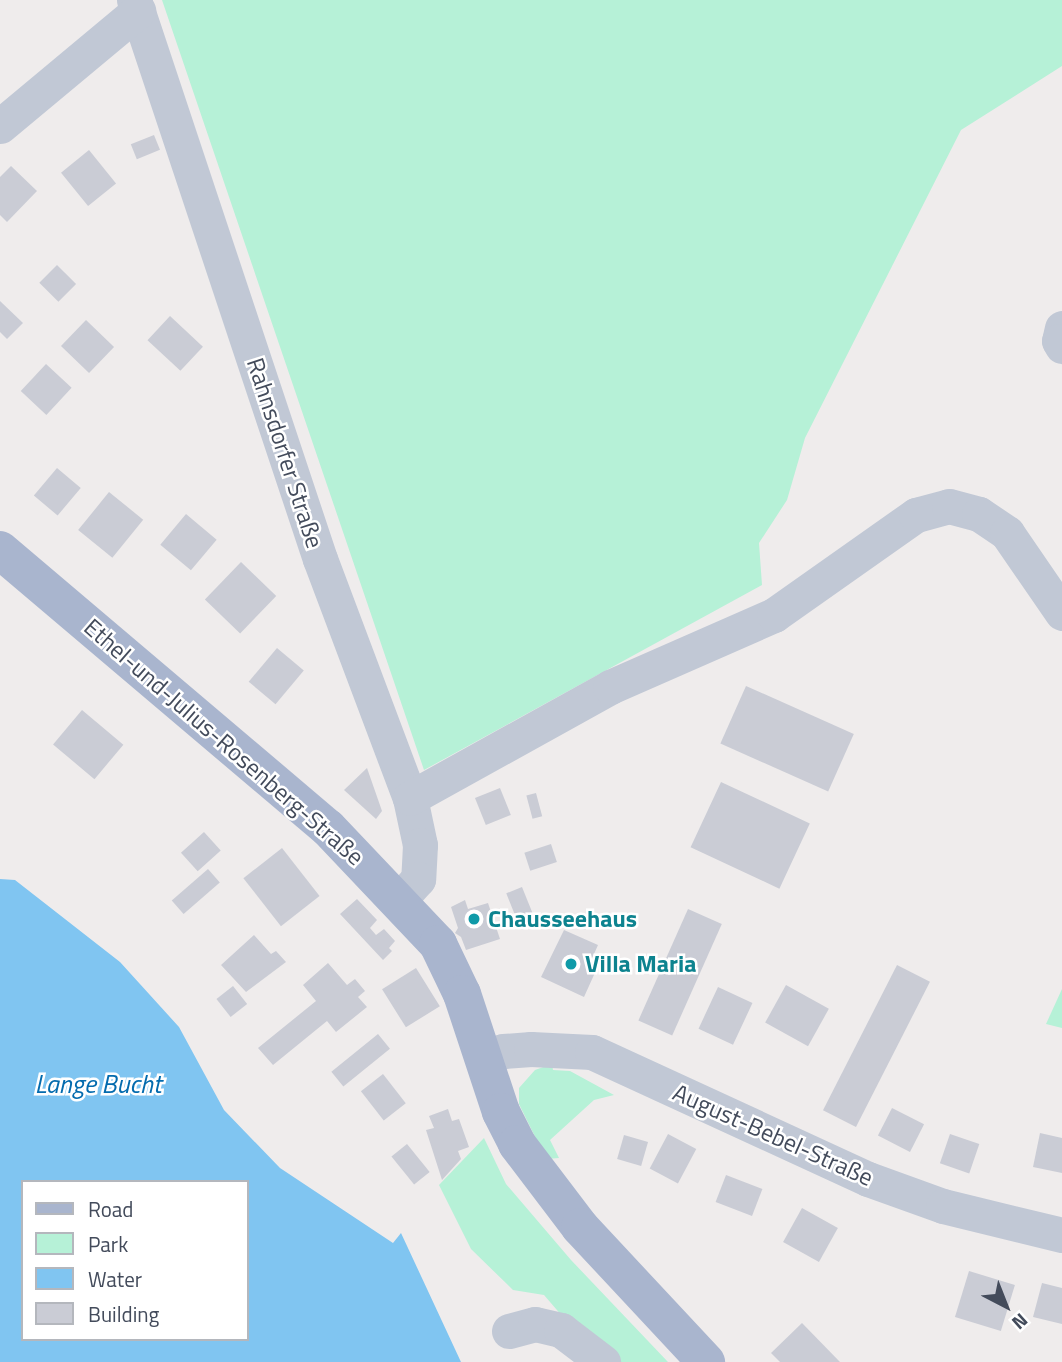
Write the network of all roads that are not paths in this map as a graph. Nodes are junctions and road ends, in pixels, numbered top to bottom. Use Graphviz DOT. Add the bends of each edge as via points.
graph roads {
  1 [pos="136,6"];
  2 [pos="0,126"];
  3 [pos="1062,328"];
  4 [pos="1062,346"];
  5 [pos="0,550"];
  6 [pos="1062,613"];
  7 [pos="410,798"];
  8 [pos="399,900"];
  9 [pos="485,1057"];
  10 [pos="1062,1235"];
  11 [pos="509,1331"];
  12 [pos="603,1362"];
  13 [pos="706,1362"];
  1 -- 2 [label="street"];
  1 -- 7 [label="street, Rahnsdorfer Straße" via="320,559"];
  3 -- 4 [label="street"];
  5 -- 8 [label="main road, Ethel-und-Julius-Rosenberg-Straße" via="328,828"];
  6 -- 7 [label="street" via="1007,533 979,514 949,506 916,515 775,615 610,687"];
  7 -- 8 [label="street, Rahnsdorfer Straße" via="419,845 418,879"];
  8 -- 9 [label="main road, Ethel-und-Julius-Rosenberg-Straße" via="438,944"];
  9 -- 10 [label="street, August-Bebel-Straße" via="531,1049 592,1052 868,1179 943,1206"];
  9 -- 13 [label="main road, Ethel-und-Julius-Rosenberg-Straße" via="501,1112 544,1182"];
  11 -- 12 [label="street" via="535,1324 561,1330"];
}
